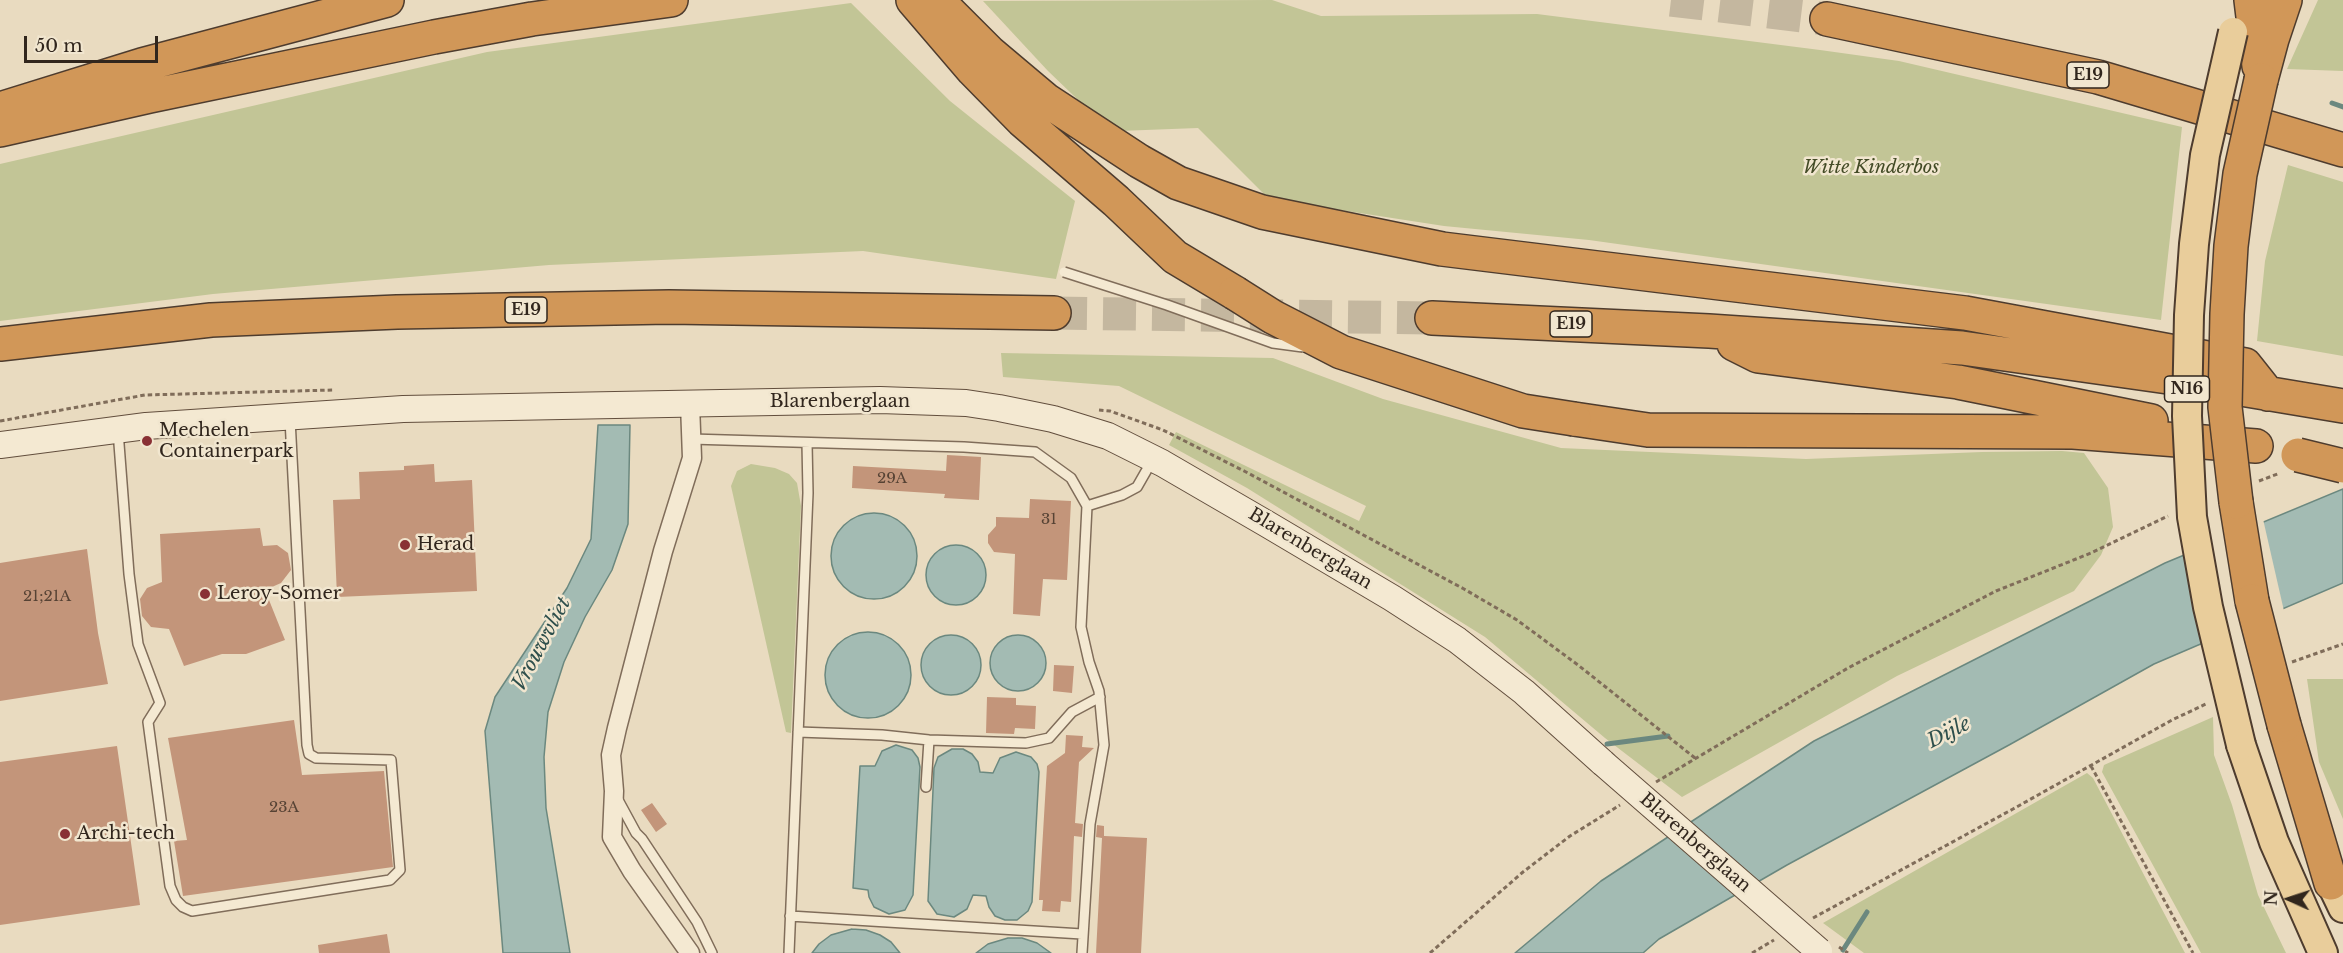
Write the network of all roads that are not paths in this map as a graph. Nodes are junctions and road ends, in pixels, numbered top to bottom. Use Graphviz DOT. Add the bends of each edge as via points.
graph roads {
  1 [pos="344,0"];
  2 [pos="387,0"];
  3 [pos="671,0"];
  4 [pos="913,0"];
  5 [pos="937,0"];
  6 [pos="2244,0"];
  7 [pos="2251,0"];
  8 [pos="2285,0"];
  9 [pos="1827,19"];
  10 [pos="2253,36"];
  11 [pos="14,105"];
  12 [pos="0,130"];
  13 [pos="2343,150"];
  14 [pos="1064,272"];
  15 [pos="1054,313"];
  16 [pos="1432,318"];
  17 [pos="1709,331"];
  18 [pos="0,344"];
  19 [pos="1341,352"];
  20 [pos="2268,394"];
  21 [pos="690,404"];
  22 [pos="2343,406"];
  23 [pos="290,416"];
  24 [pos="118,429"];
  25 [pos="692,439"];
  26 [pos="807,443"];
  27 [pos="0,445"];
  28 [pos="2256,446"];
  29 [pos="1153,459"];
  30 [pos="2343,466"];
  31 [pos="1087,506"];
  32 [pos="1100,697"];
  33 [pos="798,732"];
  34 [pos="929,740"];
  35 [pos="926,787"];
  36 [pos="614,791"];
  37 [pos="2339,897"];
  38 [pos="790,916"];
  39 [pos="1082,934"];
  40 [pos="1826,950"];
  41 [pos="690,953"];
  42 [pos="712,953"];
  43 [pos="789,953"];
  44 [pos="1082,953"];
  45 [pos="2323,953"];
  1 -- 11 [label="highway" via="36,84"];
  2 -- 11 [label="highway"];
  3 -- 12 [label="highway" via="423,39"];
  4 -- 19 [label="highway, bridge" via="1022,120 1175,256"];
  5 -- 20 [label="highway" via="1046,100 1138,161 1178,183 1262,212 1442,249 1965,313 2245,365"];
  6 -- 10 [label="main road, N16"];
  7 -- 10 [label="highway"];
  8 -- 10 [label="highway, N16"];
  9 -- 13 [label="highway, E19" via="2098,77"];
  10 -- 37 [label="highway, N16, bridge" via="2261,80 2240,174 2232,246 2225,407 2252,601 2284,725"];
  10 -- 45 [label="main road, N16, bridge" via="2205,155 2189,315 2187,416 2192,517 2208,607 2241,745 2274,842"];
  14 -- 19 [label="lane, bridge" via="1273,343"];
  15 -- 18 [label="highway, E19" via="669,308 397,312 211,320"];
  16 -- 17 [label="highway, E19"];
  17 -- 20 [label="highway, E19" via="1962,348"];
  17 -- 28 [label="highway" via="1758,356 1958,382"];
  19 -- 28 [label="highway, bridge" via="1523,411 1648,430 2073,432"];
  20 -- 22 [label="highway, E19"];
  21 -- 23 [label="street, Blarenberglaan" via="403,409"];
  21 -- 25 [label="street"];
  21 -- 29 [label="street, Blarenberglaan" via="880,400 966,403 1053,419 1108,436"];
  23 -- 24 [label="street, Blarenberglaan"];
  23 -- 24 [label="lane" via="309,754 316,758 391,760 400,870 390,880 192,911 176,900 170,886 148,722 160,703 138,644"];
  24 -- 27 [label="street, Blarenberglaan"];
  25 -- 26 [label="lane"];
  25 -- 36 [label="street" via="692,458 613,741"];
  26 -- 31 [label="lane" via="1035,452 1071,477"];
  26 -- 33 [label="lane"];
  28 -- 30 [label="highway, bridge" via="2294,462"];
  29 -- 31 [label="lane" via="1137,487"];
  29 -- 40 [label="street, Blarenberglaan, bridge" via="1457,640 1524,692"];
  31 -- 32 [label="lane" via="1081,627"];
  32 -- 34 [label="lane" via="1072,712 1049,738 1026,742"];
  32 -- 39 [label="lane" via="1104,745 1090,824"];
  33 -- 34 [label="lane"];
  33 -- 38 [label="lane"];
  34 -- 35 [label="lane"];
  36 -- 41 [label="street" via="612,837"];
  36 -- 42 [label="lane" via="636,833 697,922"];
  38 -- 39 [label="lane"];
  38 -- 43 [label="lane"];
  39 -- 44 [label="lane"];
}
